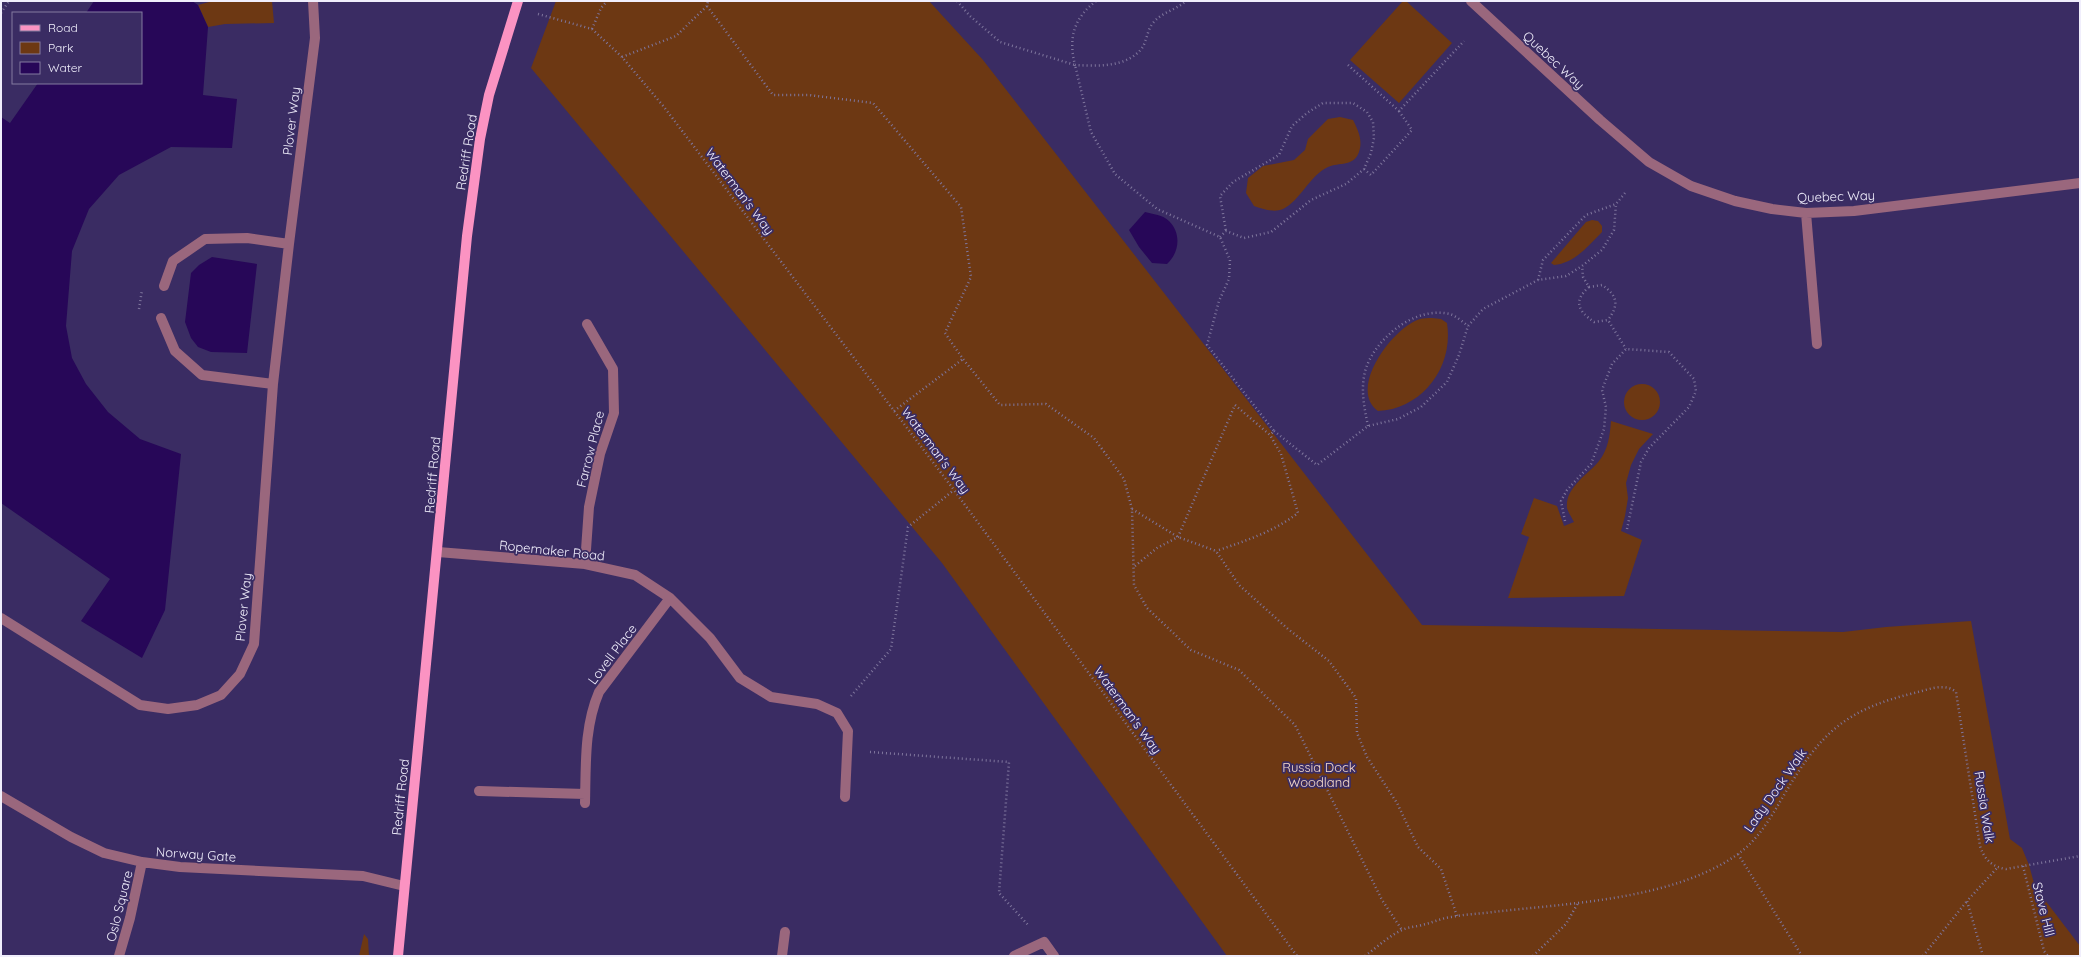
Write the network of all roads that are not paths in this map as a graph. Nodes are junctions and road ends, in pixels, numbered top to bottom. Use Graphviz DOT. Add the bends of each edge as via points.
graph roads {
  1 [pos="313,1"];
  2 [pos="1471,1"];
  3 [pos="517,4"];
  4 [pos="2080,183"];
  5 [pos="1806,212"];
  6 [pos="289,244"];
  7 [pos="164,286"];
  8 [pos="161,318"];
  9 [pos="587,324"];
  10 [pos="1817,344"];
  11 [pos="273,384"];
  12 [pos="438,552"];
  13 [pos="585,564"];
  14 [pos="670,598"];
  15 [pos="2,621"];
  16 [pos="479,791"];
  17 [pos="1,796"];
  18 [pos="845,797"];
  19 [pos="142,862"];
  20 [pos="404,886"];
  21 [pos="785,932"];
  22 [pos="120,956"];
  23 [pos="398,956"];
  24 [pos="782,956"];
  25 [pos="1014,956"];
  26 [pos="1054,956"];
  1 -- 6 [label="street, Plover Way" via="315,38"];
  2 -- 5 [label="street, Quebec Way" via="1649,162 1691,186 1735,201 1772,209"];
  3 -- 12 [label="main road, Redriff Road" via="489,95 480,139 467,236"];
  4 -- 5 [label="street, Quebec Way" via="1854,211"];
  5 -- 10 [label="street"];
  6 -- 7 [label="street" via="247,238 205,239 173,261"];
  6 -- 11 [label="street, Plover Way"];
  8 -- 11 [label="street" via="175,351 202,375"];
  9 -- 13 [label="street, Farrow Place" via="613,369 614,413 600,454 589,507"];
  11 -- 15 [label="street, Plover Way" via="254,644 240,674 221,695 197,705 168,708 140,705"];
  12 -- 13 [label="street, Ropemaker Road"];
  12 -- 20 [label="main road, Redriff Road"];
  13 -- 14 [label="street, Ropemaker Road" via="635,575"];
  14 -- 16 [label="street, Lovell Place" via="599,692 588,730 585,799"];
  14 -- 18 [label="street, Ropemaker Road" via="710,638 740,678 771,697 817,704 837,713 848,731"];
  17 -- 19 [label="street, Norway Gate" via="97,850"];
  19 -- 20 [label="street, Norway Gate" via="180,867 363,876"];
  19 -- 22 [label="street, Oslo Square"];
  20 -- 23 [label="main road, Redriff Road"];
  21 -- 24 [label="street"];
  25 -- 26 [label="street" via="1044,942"];
}
